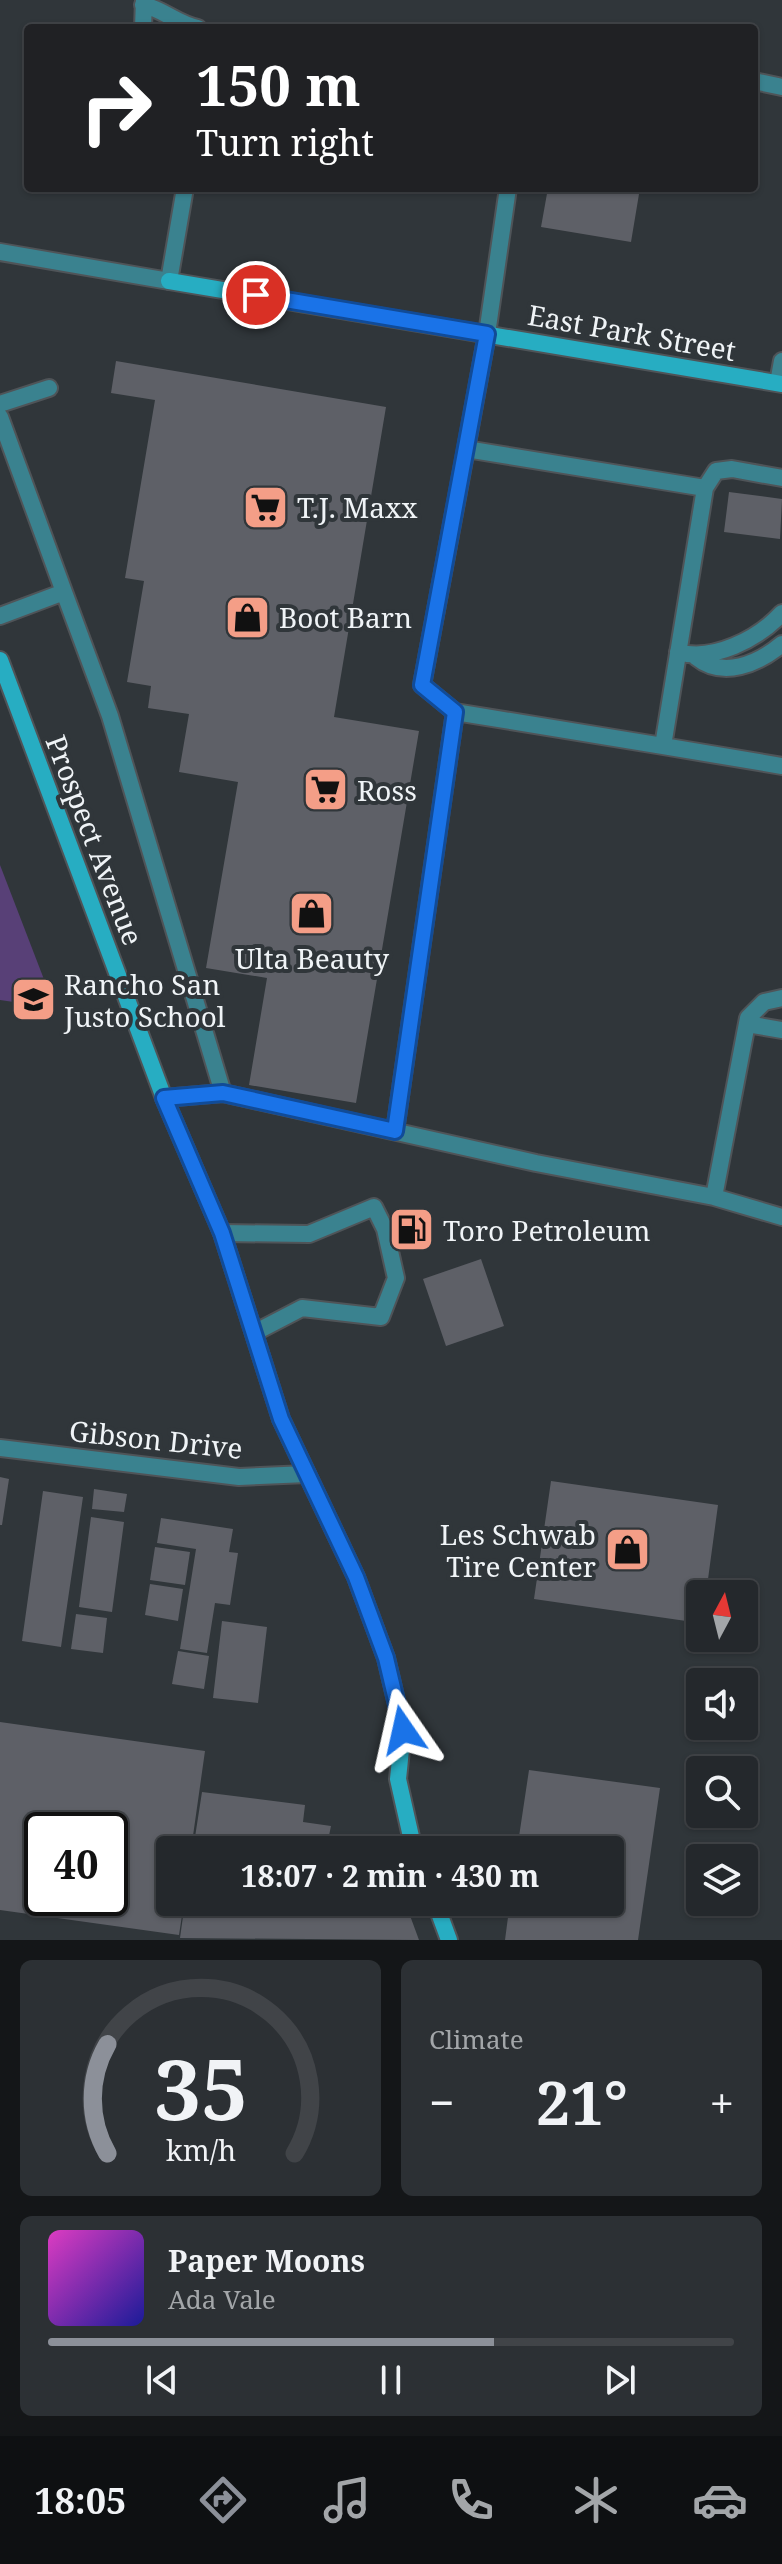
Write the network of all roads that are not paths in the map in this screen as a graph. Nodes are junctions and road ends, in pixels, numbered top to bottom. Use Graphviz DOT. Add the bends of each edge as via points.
graph roads {
  1 [pos="143,2"];
  2 [pos="143,24"];
  3 [pos="181,24"];
  4 [pos="758,82"];
  5 [pos="782,87"];
  6 [pos="184,192"];
  7 [pos="507,192"];
  8 [pos="0,252"];
  9 [pos="169,281"];
  10 [pos="487,334"];
  11 [pos="782,361"];
  12 [pos="780,384"];
  13 [pos="49,388"];
  14 [pos="0,404"];
  15 [pos="0,417"];
  16 [pos="466,449"];
  17 [pos="782,478"];
  18 [pos="705,488"];
  19 [pos="64,592"];
  20 [pos="782,613"];
  21 [pos="0,616"];
  22 [pos="782,644"];
  23 [pos="678,652"];
  24 [pos="696,657"];
  25 [pos="0,660"];
  26 [pos="455,712"];
  27 [pos="663,746"];
  28 [pos="782,766"];
  29 [pos="782,998"];
  30 [pos="747,1024"];
  31 [pos="782,1030"];
  32 [pos="223,1093"];
  33 [pos="164,1098"];
  34 [pos="395,1131"];
  35 [pos="714,1197"];
  36 [pos="782,1217"];
  37 [pos="222,1233"];
  38 [pos="254,1333"];
  39 [pos="0,1448"];
  40 [pos="307,1474"];
  41 [pos="411,1836"];
  42 [pos="440,1916"];
  43 [pos="449,1940"];
  1 -- 2 [label="street"];
  1 -- 3 [label="street"];
  4 -- 5 [label="street"];
  6 -- 9 [label="street"];
  7 -- 10 [label="street"];
  8 -- 9 [label="street, East Park Street"];
  9 -- 10 [label="street, East Park Street"];
  10 -- 12 [label="street, East Park Street"];
  10 -- 16 [label="street"];
  11 -- 12 [label="street"];
  13 -- 14 [label="street"];
  15 -- 19 [label="street"];
  16 -- 18 [label="street"];
  16 -- 26 [label="street" via="422,685"];
  17 -- 18 [label="street" via="716,471"];
  18 -- 23 [label="street"];
  19 -- 21 [label="street"];
  19 -- 32 [label="street" via="110,716"];
  20 -- 24 [label="street" via="745,643"];
  22 -- 24 [label="street" via="769,655 730,669 709,667"];
  23 -- 24 [label="street"];
  23 -- 27 [label="street"];
  25 -- 33 [label="street, Prospect Avenue"];
  26 -- 27 [label="street"];
  26 -- 34 [label="street"];
  27 -- 28 [label="street"];
  29 -- 30 [label="street" via="764,1002"];
  30 -- 31 [label="street"];
  30 -- 35 [label="street"];
  32 -- 33 [label="street"];
  32 -- 34 [label="street"];
  33 -- 37 [label="street, Prospect Avenue"];
  34 -- 35 [label="street"];
  35 -- 36 [label="street"];
  37 -- 38 [label="street, Prospect Avenue"];
  37 -- 38 [label="street" via="309,1234 374,1207 385,1229 396,1278 381,1317 302,1308"];
  38 -- 40 [label="street, Prospect Avenue" via="281,1419"];
  39 -- 40 [label="street, Gibson Drive" via="239,1477"];
  40 -- 41 [label="street, Prospect Avenue" via="356,1577 386,1658 403,1730 398,1779"];
  42 -- 43 [label="street"];
}
